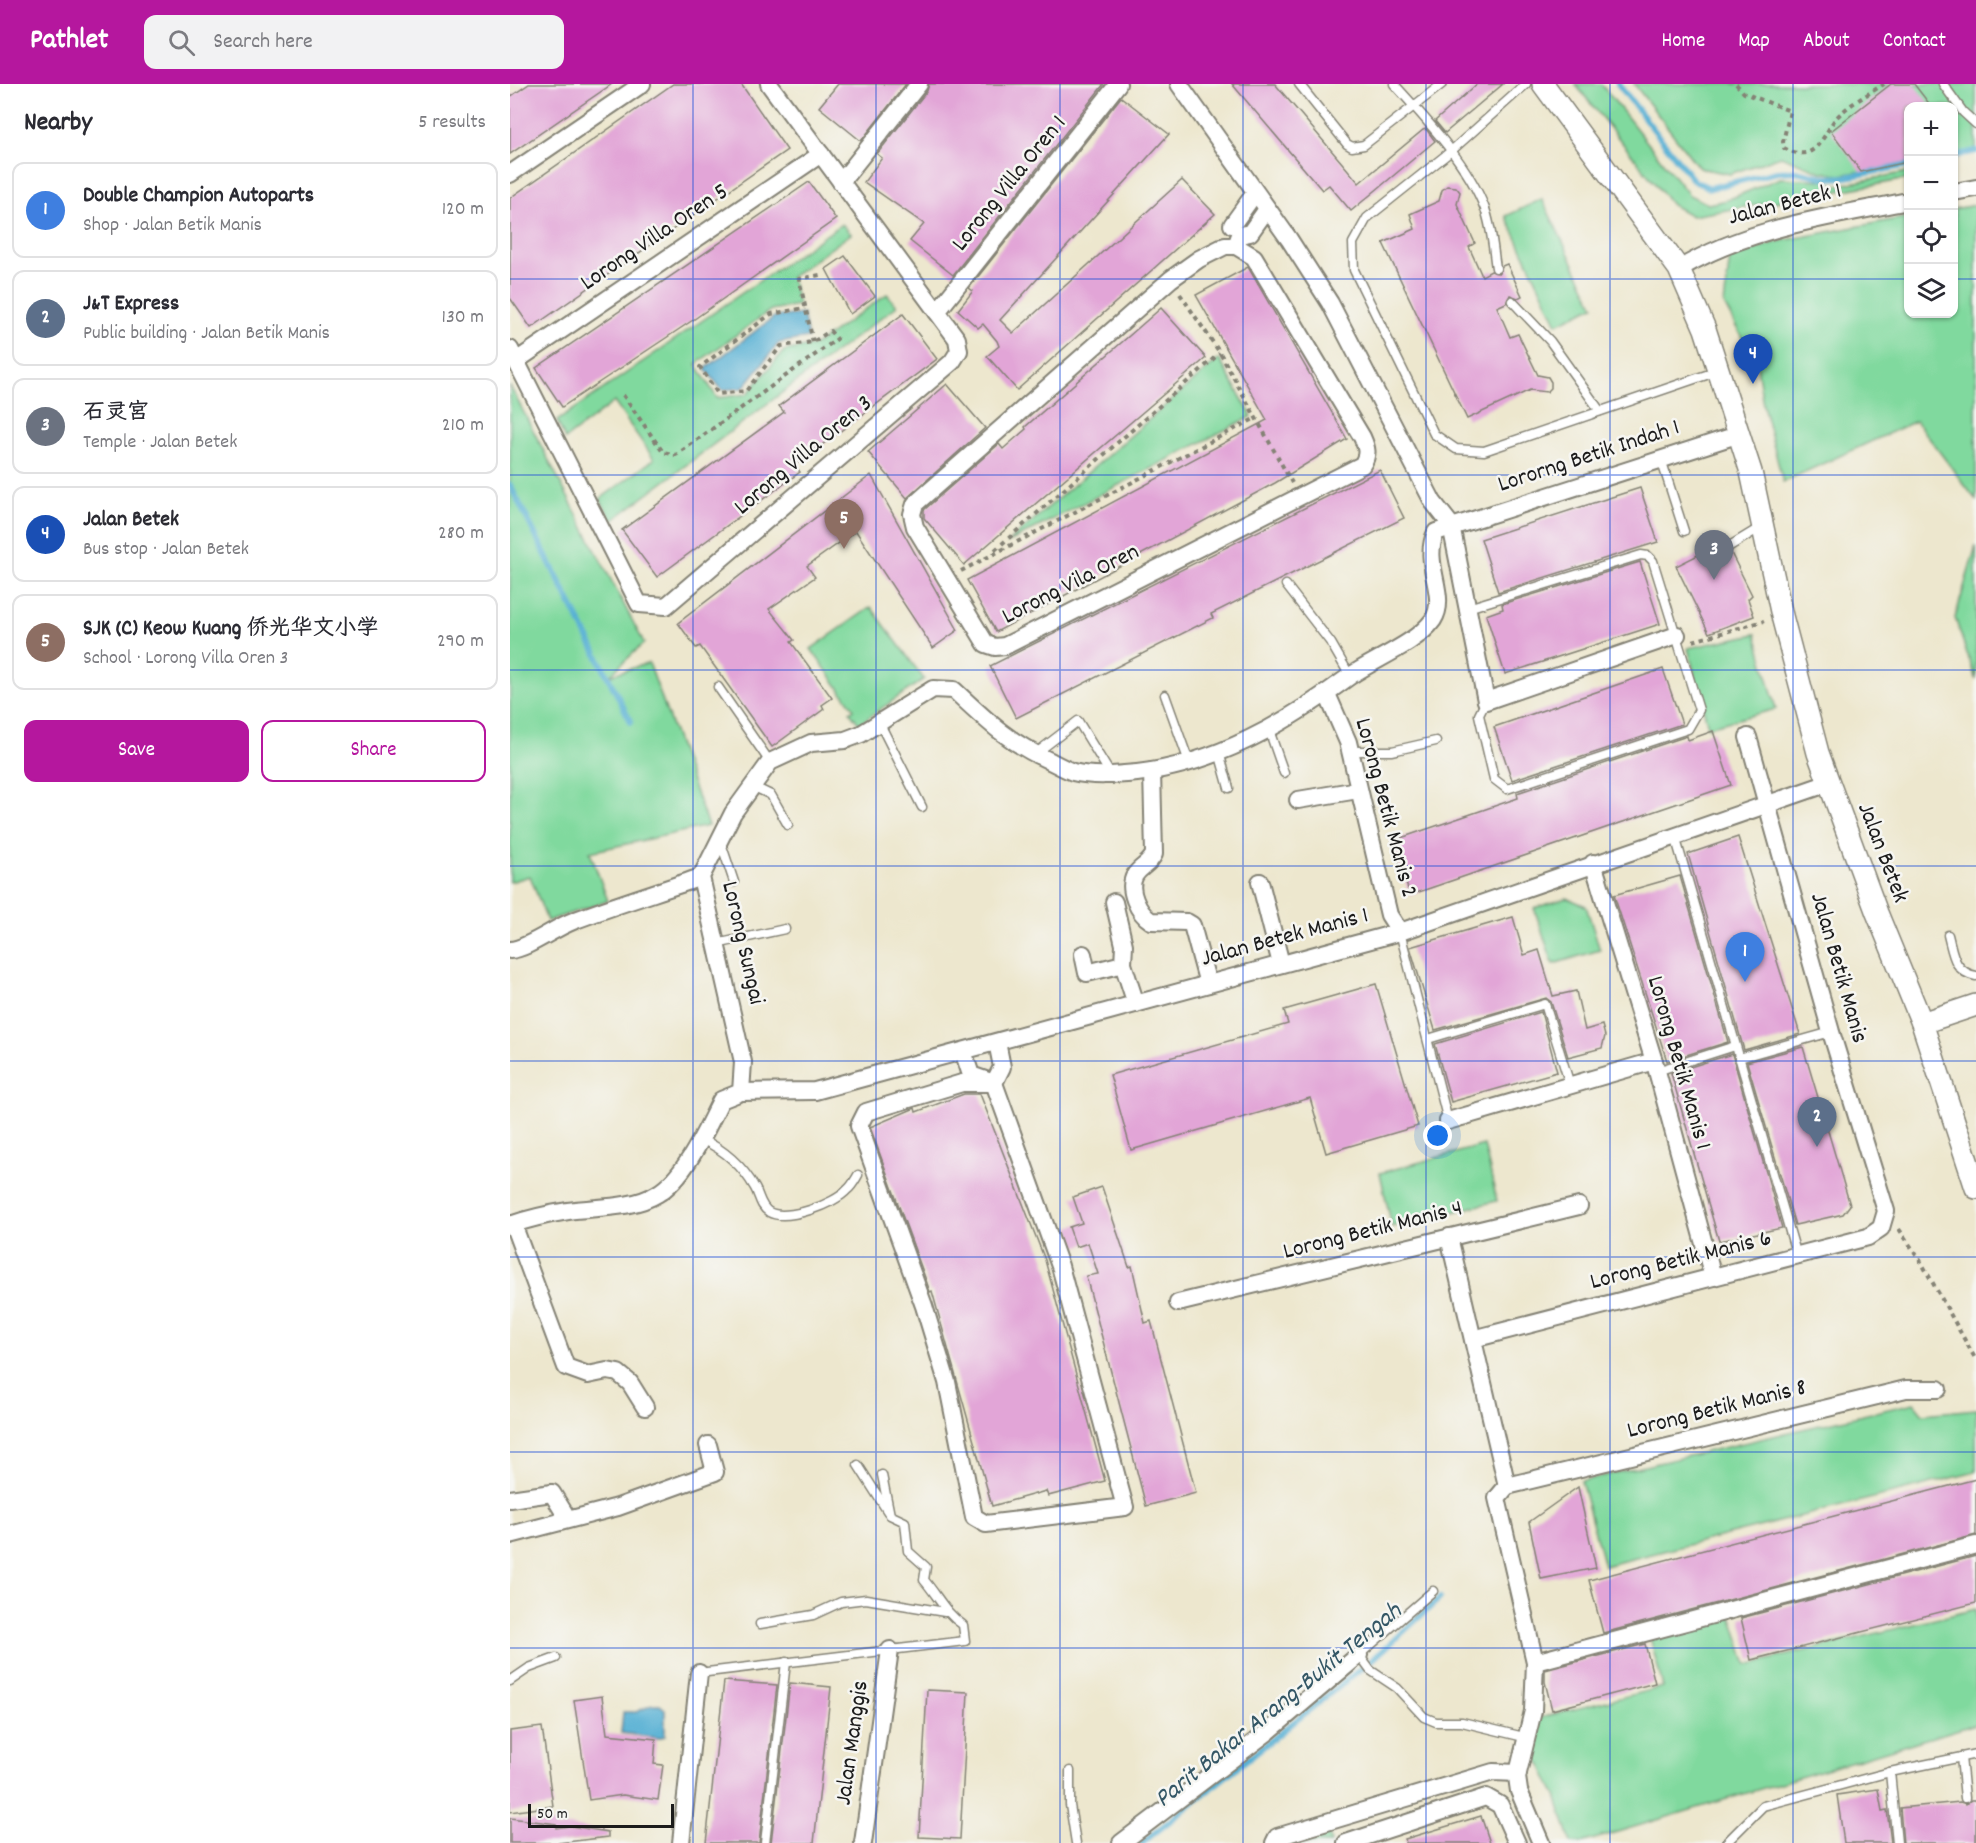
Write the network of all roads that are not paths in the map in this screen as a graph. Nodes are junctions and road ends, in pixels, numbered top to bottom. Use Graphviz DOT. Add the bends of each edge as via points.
graph roads {
  1 [pos="642,84"];
  2 [pos="769,84"];
  3 [pos="919,84"];
  4 [pos="1118,84"];
  5 [pos="1179,84"];
  6 [pos="1299,84"];
  7 [pos="1394,84"];
  8 [pos="1442,84"];
  9 [pos="1526,84"];
  10 [pos="1543,84"];
  11 [pos="1943,84"];
  12 [pos="1414,107"];
  13 [pos="1976,124"];
  14 [pos="1450,152"];
  15 [pos="821,154"];
  16 [pos="510,174"];
  17 [pos="841,182"];
  18 [pos="1976,188"];
  19 [pos="1958,191"];
  20 [pos="1255,194"];
  21 [pos="1904,202"];
  22 [pos="1267,209"];
  23 [pos="1236,235"];
  24 [pos="1496,268"];
  25 [pos="1679,269"];
  26 [pos="1512,300"];
  27 [pos="937,312"];
  28 [pos="513,355"];
  29 [pos="1720,370"];
  30 [pos="1600,411"];
  31 [pos="1740,434"];
  32 [pos="1662,459"];
  33 [pos="1451,525"];
  34 [pos="1761,527"];
  35 [pos="1684,531"];
  36 [pos="1720,552"];
  37 [pos="1286,585"];
  38 [pos="1467,608"];
  39 [pos="1677,635"];
  40 [pos="1350,676"];
  41 [pos="718,687"];
  42 [pos="1328,694"];
  43 [pos="1165,695"];
  44 [pos="1486,701"];
  45 [pos="880,724"];
  46 [pos="1269,730"];
  47 [pos="1748,737"];
  48 [pos="1436,741"];
  49 [pos="1350,751"];
  50 [pos="1219,752"];
  51 [pos="1035,754"];
  52 [pos="770,762"];
  53 [pos="1189,762"];
  54 [pos="1152,771"];
  55 [pos="1284,773"];
  56 [pos="1111,776"];
  57 [pos="1829,783"];
  58 [pos="751,785"];
  59 [pos="1229,788"];
  60 [pos="1358,790"];
  61 [pos="1298,800"];
  62 [pos="1766,802"];
  63 [pos="922,807"];
  64 [pos="788,825"];
  65 [pos="1675,836"];
  66 [pos="719,840"];
  67 [pos="1593,863"];
  68 [pos="701,877"];
  69 [pos="734,882"];
  70 [pos="1260,882"];
  71 [pos="1114,902"];
  72 [pos="785,929"];
  73 [pos="1400,932"];
  74 [pos="1948,935"];
  75 [pos="716,944"];
  76 [pos="510,950"];
  77 [pos="1083,954"];
  78 [pos="1123,964"];
  79 [pos="1281,964"];
  80 [pos="1976,975"];
  81 [pos="1208,984"];
  82 [pos="1136,1004"];
  83 [pos="1976,1005"];
  84 [pos="1922,1023"];
  85 [pos="1831,1032"];
  86 [pos="1428,1039"];
  87 [pos="997,1041"];
  88 [pos="1735,1046"];
  89 [pos="963,1051"];
  90 [pos="1739,1058"];
  91 [pos="1655,1066"];
  92 [pos="994,1083"];
  93 [pos="1570,1086"];
  94 [pos="741,1092"];
  95 [pos="1448,1121"];
  96 [pos="701,1139"];
  97 [pos="858,1175"];
  98 [pos="1976,1188"];
  99 [pos="1579,1206"];
  100 [pos="1886,1211"];
  101 [pos="512,1225"];
  102 [pos="1449,1237"];
  103 [pos="1797,1256"];
  104 [pos="1713,1278"];
  105 [pos="1178,1303"];
  106 [pos="1473,1339"];
  107 [pos="1938,1389"];
  108 [pos="645,1407"];
  109 [pos="708,1444"];
  110 [pos="858,1465"];
  111 [pos="882,1475"];
  112 [pos="1507,1486"];
  113 [pos="510,1499"];
  114 [pos="890,1515"];
  115 [pos="568,1519"];
  116 [pos="510,1534"];
  117 [pos="1976,1545"];
  118 [pos="1433,1591"];
  119 [pos="945,1612"];
  120 [pos="760,1624"];
  121 [pos="890,1650"];
  122 [pos="1359,1655"];
  123 [pos="556,1658"];
  124 [pos="786,1662"];
  125 [pos="1535,1662"];
  126 [pos="699,1673"];
  127 [pos="510,1681"];
  128 [pos="1528,1738"];
  129 [pos="1976,1754"];
  130 [pos="1961,1757"];
  131 [pos="1070,1771"];
  132 [pos="1890,1772"];
  133 [pos="1518,1773"];
  134 [pos="1965,1798"];
  135 [pos="1140,1837"];
  136 [pos="681,1843"];
  137 [pos="765,1843"];
  138 [pos="863,1843"];
  139 [pos="1076,1843"];
  140 [pos="1121,1843"];
  141 [pos="1274,1843"];
  142 [pos="1346,1843"];
  143 [pos="1517,1843"];
  144 [pos="1540,1843"];
  145 [pos="1726,1843"];
  146 [pos="1897,1843"];
  1 -- 16 [label="street"];
  2 -- 15 [label="street, Lorong Villa Oren 3"];
  3 -- 17 [label="street"];
  4 -- 27 [label="street, Lorong Villa Oren 1"];
  5 -- 20 [label="street"];
  6 -- 12 [label="lane" via="1352,147 1364,145"];
  7 -- 12 [label="lane"];
  8 -- 12 [label="lane"];
  9 -- 14 [label="lane"];
  10 -- 25 [label="street, Jalan Betek"];
  11 -- 13 [label="lane"];
  12 -- 14 [label="lane"];
  14 -- 24 [label="lane" via="1484,206"];
  14 -- 30 [label="lane" via="1367,218 1353,243 1351,256 1354,270 1434,434 1456,449 1484,451"];
  15 -- 17 [label="street, Lorong Villa Oren 3"];
  15 -- 28 [label="street, Lorong Villa Oren 5"];
  17 -- 27 [label="street, Lorong Villa Oren 3"];
  18 -- 19 [label="street"];
  20 -- 22 [label="street"];
  20 -- 23 [label="street"];
  21 -- 25 [label="street, Jalan Betek 1" via="1768,230 1719,247"];
  22 -- 23 [label="street" via="1250,233"];
  22 -- 33 [label="street" via="1330,303 1433,502"];
  23 -- 23 [label="street, Lorong Vila Oren" via="1171,279 915,504 915,527 986,644 1005,646 1362,465 1367,457 1367,449 1254,257"];
  25 -- 29 [label="street, Jalan Betek"];
  26 -- 30 [label="lane" via="1556,348"];
  27 -- 28 [label="street, Lorong Villa Oren 3" via="957,339 959,351 952,362 666,606 639,604"];
  29 -- 30 [label="lane"];
  29 -- 31 [label="street, Jalan Betek"];
  31 -- 32 [label="street, Lororng Betik Indah 1"];
  31 -- 34 [label="street, Jalan Betek"];
  32 -- 33 [label="street, Lororng Betik Indah 1"];
  32 -- 35 [label="lane"];
  33 -- 38 [label="street"];
  33 -- 40 [label="street, Lorong Sungai" via="1436,532 1429,545 1438,592 1434,619 1423,631"];
  34 -- 36 [label="lane"];
  34 -- 57 [label="street, Jalan Betek" via="1804,706"];
  37 -- 40 [label="lane" via="1331,643"];
  38 -- 39 [label="lane" via="1641,555 1653,561"];
  38 -- 44 [label="street"];
  39 -- 44 [label="street"];
  39 -- 44 [label="lane" via="1699,710 1688,729 1507,789 1494,779 1479,715"];
  40 -- 42 [label="street, Lorong Sungai"];
  41 -- 52 [label="lane"];
  42 -- 46 [label="street, Lorong Sungai"];
  42 -- 49 [label="street, Lorong Betik Manis 2"];
  43 -- 53 [label="lane"];
  45 -- 51 [label="street, Lorong Sungai" via="933,689 946,688 954,690 1001,734"];
  45 -- 52 [label="street, Lorong Sungai" via="845,740 796,748"];
  45 -- 63 [label="lane"];
  46 -- 50 [label="street, Lorong Sungai"];
  46 -- 55 [label="lane"];
  47 -- 62 [label="street, Jalan Betik Manis"];
  48 -- 49 [label="lane" via="1392,751"];
  49 -- 60 [label="street, Lorong Betik Manis 2"];
  50 -- 53 [label="street, Lorong Sungai"];
  50 -- 59 [label="lane"];
  51 -- 56 [label="street, Lorong Sungai" via="1073,771"];
  51 -- 56 [label="lane" via="1078,721"];
  52 -- 58 [label="street, Lorong Sungai"];
  53 -- 54 [label="street, Lorong Sungai"];
  54 -- 56 [label="street, Lorong Sungai"];
  54 -- 81 [label="street" via="1154,854 1135,876 1132,890 1143,917 1192,925"];
  57 -- 62 [label="street, Jalan Betek Manis 1"];
  57 -- 84 [label="street, Jalan Betek"];
  58 -- 64 [label="lane" via="771,795"];
  58 -- 66 [label="street, Lorong Sungai"];
  60 -- 61 [label="street"];
  60 -- 73 [label="street, Lorong Betik Manis 2" via="1389,915"];
  62 -- 65 [label="street, Jalan Betek Manis 1"];
  62 -- 85 [label="street, Jalan Betik Manis"];
  65 -- 67 [label="street, Jalan Betek Manis 1"];
  65 -- 88 [label="lane"];
  66 -- 68 [label="street, Lorong Sungai"];
  66 -- 69 [label="lane"];
  67 -- 73 [label="street, Jalan Betek Manis 1"];
  67 -- 91 [label="street, Lorong Betik Manis 1"];
  68 -- 75 [label="street, Lorong Sungai"];
  68 -- 76 [label="street" via="572,921 520,949"];
  70 -- 79 [label="street"];
  71 -- 78 [label="street" via="1124,945"];
  72 -- 75 [label="lane"];
  73 -- 79 [label="street, Jalan Betek Manis 1"];
  73 -- 86 [label="lane"];
  74 -- 80 [label="lane" via="1956,964"];
  75 -- 94 [label="street, Lorong Sungai" via="743,1062"];
  77 -- 78 [label="street" via="1087,973"];
  78 -- 82 [label="street"];
  79 -- 81 [label="street, Jalan Betek Manis 1"];
  81 -- 82 [label="street, Jalan Betek Manis 1"];
  82 -- 87 [label="street, Jalan Betek Manis 1"];
  83 -- 84 [label="street"];
  84 -- 98 [label="street, Jalan Betek"];
  85 -- 90 [label="lane"];
  85 -- 100 [label="street, Jalan Betik Manis"];
  86 -- 93 [label="lane" via="1545,1004"];
  86 -- 95 [label="lane"];
  87 -- 89 [label="street, Jalan Betek Manis 1"];
  87 -- 92 [label="street" via="1002,1067"];
  88 -- 90 [label="lane"];
  88 -- 91 [label="lane"];
  89 -- 92 [label="street" via="971,1075"];
  89 -- 94 [label="street, Jalan Betek Manis 1" via="815,1091"];
  90 -- 103 [label="lane"];
  91 -- 93 [label="street"];
  91 -- 104 [label="street, Lorong Betik Manis 1"];
  92 -- 92 [label="street" via="962,1083 866,1112 859,1126 947,1382 974,1517 986,1524 1125,1507 1060,1266"];
  93 -- 95 [label="street"];
  94 -- 96 [label="street" via="721,1100"];
  96 -- 97 [label="lane" via="735,1161 757,1191 761,1204 782,1215 824,1205 847,1191"];
  96 -- 101 [label="street" via="659,1194 641,1201 564,1211"];
  99 -- 102 [label="street, Lorong Betik Manis 4"];
  100 -- 103 [label="street, Lorong Betik Manis 6" via="1881,1228 1868,1238"];
  101 -- 108 [label="street" via="566,1367 588,1375 618,1373 630,1383"];
  102 -- 105 [label="street, Lorong Betik Manis 4"];
  102 -- 106 [label="street"];
  103 -- 104 [label="street, Lorong Betik Manis 6"];
  104 -- 106 [label="street, Lorong Betik Manis 6"];
  106 -- 112 [label="street"];
  107 -- 112 [label="street, Lorong Betik Manis 8" via="1906,1389"];
  109 -- 115 [label="street" via="715,1472 618,1507"];
  110 -- 114 [label="lane"];
  111 -- 114 [label="lane"];
  112 -- 125 [label="street" via="1497,1498"];
  113 -- 115 [label="street" via="552,1493"];
  114 -- 119 [label="lane" via="904,1522 908,1551 926,1567 924,1580 941,1599"];
  115 -- 116 [label="street"];
  117 -- 125 [label="street"];
  118 -- 122 [label="lane"];
  119 -- 120 [label="lane" via="866,1599 842,1602 813,1615"];
  119 -- 121 [label="lane" via="963,1625 965,1641"];
  121 -- 124 [label="lane"];
  121 -- 138 [label="street, Jalan Manggis"];
  122 -- 128 [label="lane" via="1370,1670 1397,1688 1424,1717"];
  122 -- 135 [label="street"];
  123 -- 127 [label="lane" via="529,1668"];
  124 -- 126 [label="lane"];
  124 -- 137 [label="lane"];
  125 -- 128 [label="street" via="1536,1687"];
  126 -- 136 [label="street"];
  128 -- 133 [label="street"];
  129 -- 130 [label="lane"];
  130 -- 132 [label="lane"];
  130 -- 134 [label="lane"];
  131 -- 139 [label="lane"];
  132 -- 145 [label="lane" via="1763,1806"];
  132 -- 146 [label="lane"];
  133 -- 141 [label="street" via="1493,1772 1277,1837"];
  133 -- 144 [label="street" via="1519,1791"];
  135 -- 140 [label="street"];
  142 -- 143 [label="street" via="1486,1797 1500,1805"];
}
